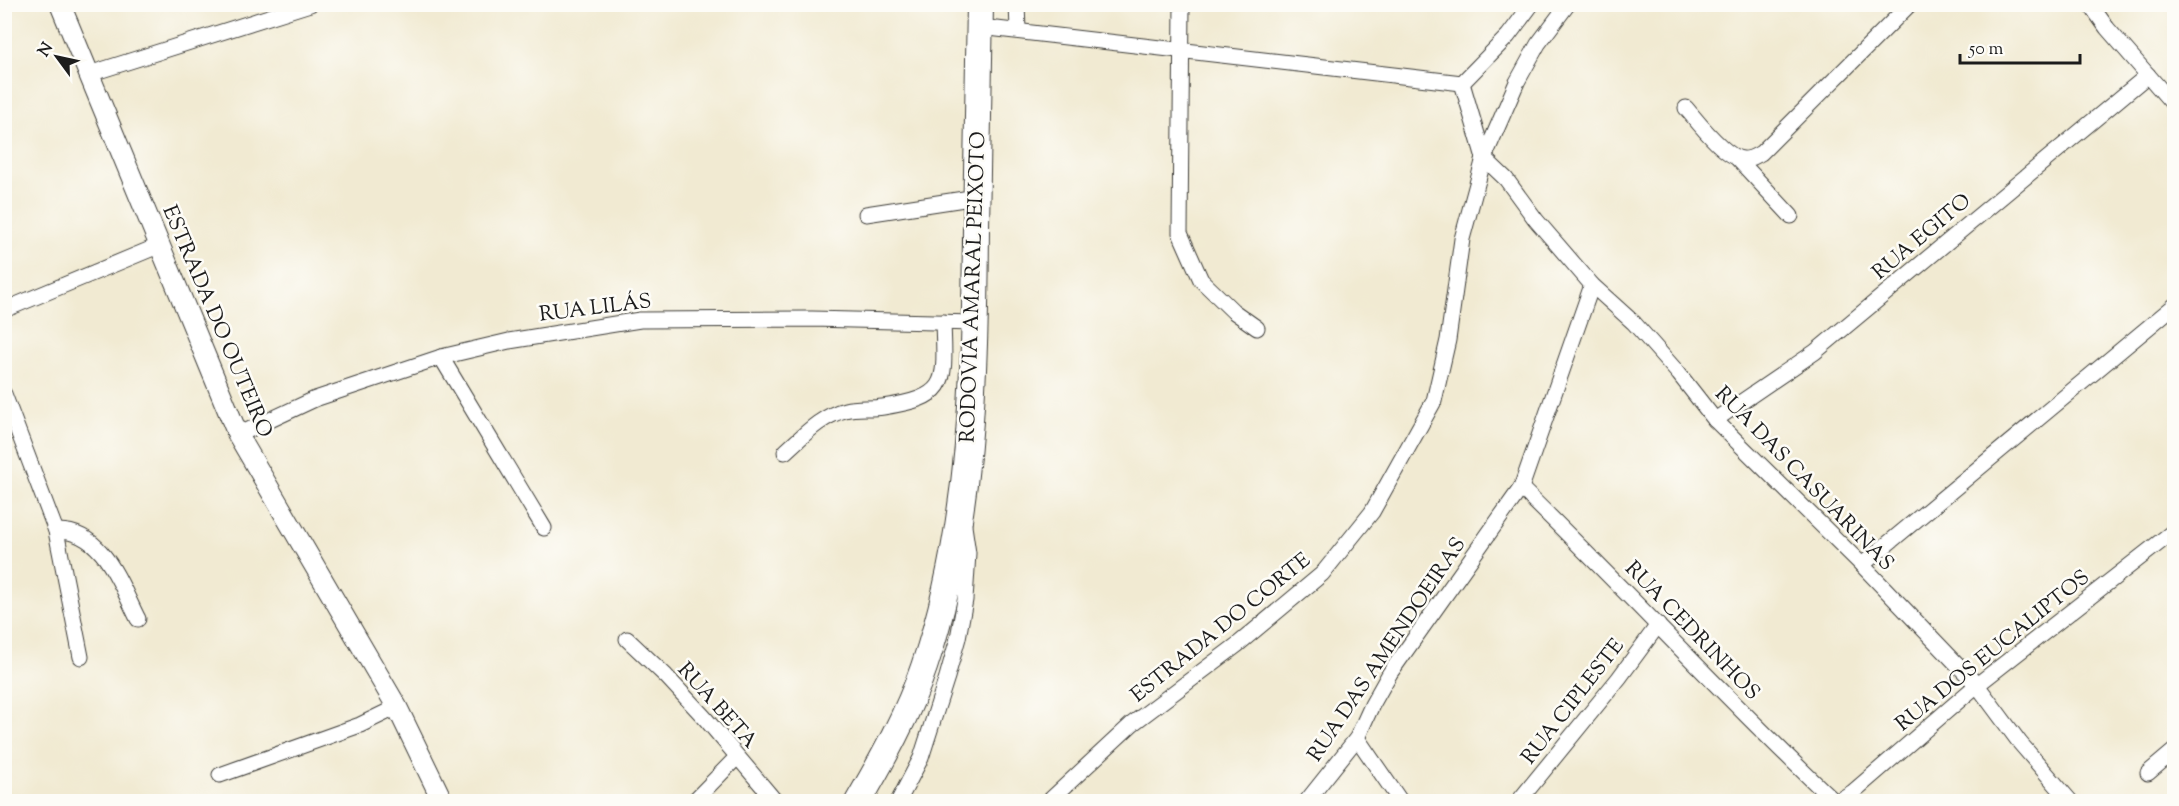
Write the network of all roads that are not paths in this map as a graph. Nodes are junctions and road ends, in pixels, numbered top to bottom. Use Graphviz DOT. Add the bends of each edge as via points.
graph roads {
  1 [pos="60,4"];
  2 [pos="310,4"];
  3 [pos="1017,4"];
  4 [pos="1182,4"];
  5 [pos="1532,4"];
  6 [pos="1568,4"];
  7 [pos="1910,4"];
  8 [pos="2090,4"];
  9 [pos="980,16"];
  10 [pos="1018,30"];
  11 [pos="1180,51"];
  12 [pos="89,74"];
  13 [pos="2148,75"];
  14 [pos="1462,83"];
  15 [pos="2175,105"];
  16 [pos="1686,108"];
  17 [pos="1484,158"];
  18 [pos="1737,158"];
  19 [pos="977,197"];
  20 [pos="866,214"];
  21 [pos="1791,216"];
  22 [pos="158,246"];
  23 [pos="1592,285"];
  24 [pos="2175,306"];
  25 [pos="4,310"];
  26 [pos="943,322"];
  27 [pos="975,323"];
  28 [pos="1257,328"];
  29 [pos="441,357"];
  30 [pos="4,394"];
  31 [pos="1715,420"];
  32 [pos="238,435"];
  33 [pos="785,452"];
  34 [pos="1521,488"];
  35 [pos="962,508"];
  36 [pos="544,528"];
  37 [pos="57,531"];
  38 [pos="2175,531"];
  39 [pos="1862,565"];
  40 [pos="138,619"];
  41 [pos="1658,626"];
  42 [pos="627,639"];
  43 [pos="81,657"];
  44 [pos="1977,685"];
  45 [pos="397,707"];
  46 [pos="1357,738"];
  47 [pos="2175,751"];
  48 [pos="737,757"];
  49 [pos="2148,773"];
  50 [pos="220,775"];
  51 [pos="1855,797"];
  52 [pos="443,801"];
  53 [pos="693,801"];
  54 [pos="776,801"];
  55 [pos="858,801"];
  56 [pos="898,801"];
  57 [pos="1048,801"];
  58 [pos="1306,801"];
  59 [pos="1401,801"];
  60 [pos="1518,801"];
  61 [pos="1836,801"];
  62 [pos="2071,801"];
  1 -- 12 [label="street, ESTRADA DO OUTEIRO"];
  2 -- 12 [label="street"];
  3 -- 10 [label="street"];
  4 -- 11 [label="street"];
  5 -- 14 [label="street" via="1508,36"];
  6 -- 17 [label="street, ESTRADA DO CORTE" via="1538,44 1517,82"];
  7 -- 18 [label="street" via="1761,153 1750,159"];
  8 -- 13 [label="street"];
  9 -- 10 [label="street"];
  9 -- 19 [label="highway, RODOVIA AMARAL PEIXOTO"];
  10 -- 11 [label="street"];
  11 -- 14 [label="street"];
  11 -- 28 [label="street" via="1180,232 1201,280"];
  12 -- 22 [label="street, ESTRADA DO OUTEIRO"];
  13 -- 15 [label="street"];
  13 -- 31 [label="street, RUA EGITO" via="1815,352"];
  14 -- 17 [label="street"];
  16 -- 18 [label="street" via="1727,153"];
  17 -- 23 [label="street, RUA DAS CASUARINAS" via="1506,179"];
  17 -- 57 [label="street, ESTRADA DO CORTE" via="1462,239 1448,340 1434,401 1372,513 1322,574 1237,645 1132,724"];
  18 -- 21 [label="street"];
  19 -- 20 [label="street"];
  19 -- 27 [label="highway, RODOVIA AMARAL PEIXOTO"];
  22 -- 25 [label="street"];
  22 -- 32 [label="street, ESTRADA DO OUTEIRO"];
  23 -- 31 [label="street, RUA DAS CASUARINAS" via="1634,323"];
  23 -- 34 [label="street, RUA DAS AMENDOEIRAS"];
  24 -- 39 [label="street"];
  26 -- 27 [label="street, RUA LILÁS"];
  26 -- 29 [label="street, RUA LILÁS" via="640,320 508,340"];
  26 -- 33 [label="street" via="943,375 931,394 829,415"];
  27 -- 35 [label="highway, RODOVIA AMARAL PEIXOTO"];
  29 -- 32 [label="street, RUA LILÁS" via="315,399"];
  29 -- 36 [label="street"];
  30 -- 37 [label="street"];
  31 -- 39 [label="street, RUA DAS CASUARINAS"];
  32 -- 45 [label="street, ESTRADA DO OUTEIRO"];
  34 -- 41 [label="street, RUA CEDRINHOS"];
  34 -- 46 [label="street, RUA DAS AMENDOEIRAS" via="1390,673"];
  35 -- 55 [label="highway, RODOVIA AMARAL PEIXOTO" via="950,573 923,668 877,770"];
  35 -- 56 [label="street" via="968,553 958,638 921,758"];
  37 -- 40 [label="street" via="77,533 99,549"];
  37 -- 43 [label="street"];
  38 -- 44 [label="street, RUA DOS EUCALIPTOS"];
  39 -- 44 [label="street, RUA DAS CASUARINAS"];
  41 -- 60 [label="street, RUA CIPLESTE"];
  41 -- 61 [label="street, RUA CEDRINHOS"];
  42 -- 48 [label="street, RUA BETA" via="697,709"];
  44 -- 51 [label="street, RUA DOS EUCALIPTOS"];
  44 -- 62 [label="street, RUA DAS CASUARINAS" via="2020,744"];
  45 -- 50 [label="street" via="360,725"];
  45 -- 52 [label="street, ESTRADA DO OUTEIRO"];
  46 -- 58 [label="street, RUA DAS AMENDOEIRAS"];
  46 -- 59 [label="street"];
  47 -- 49 [label="street"];
  48 -- 53 [label="street"];
  48 -- 54 [label="street, RUA BETA"];
  51 -- 61 [label="street, RUA DOS EUCALIPTOS"];
}
